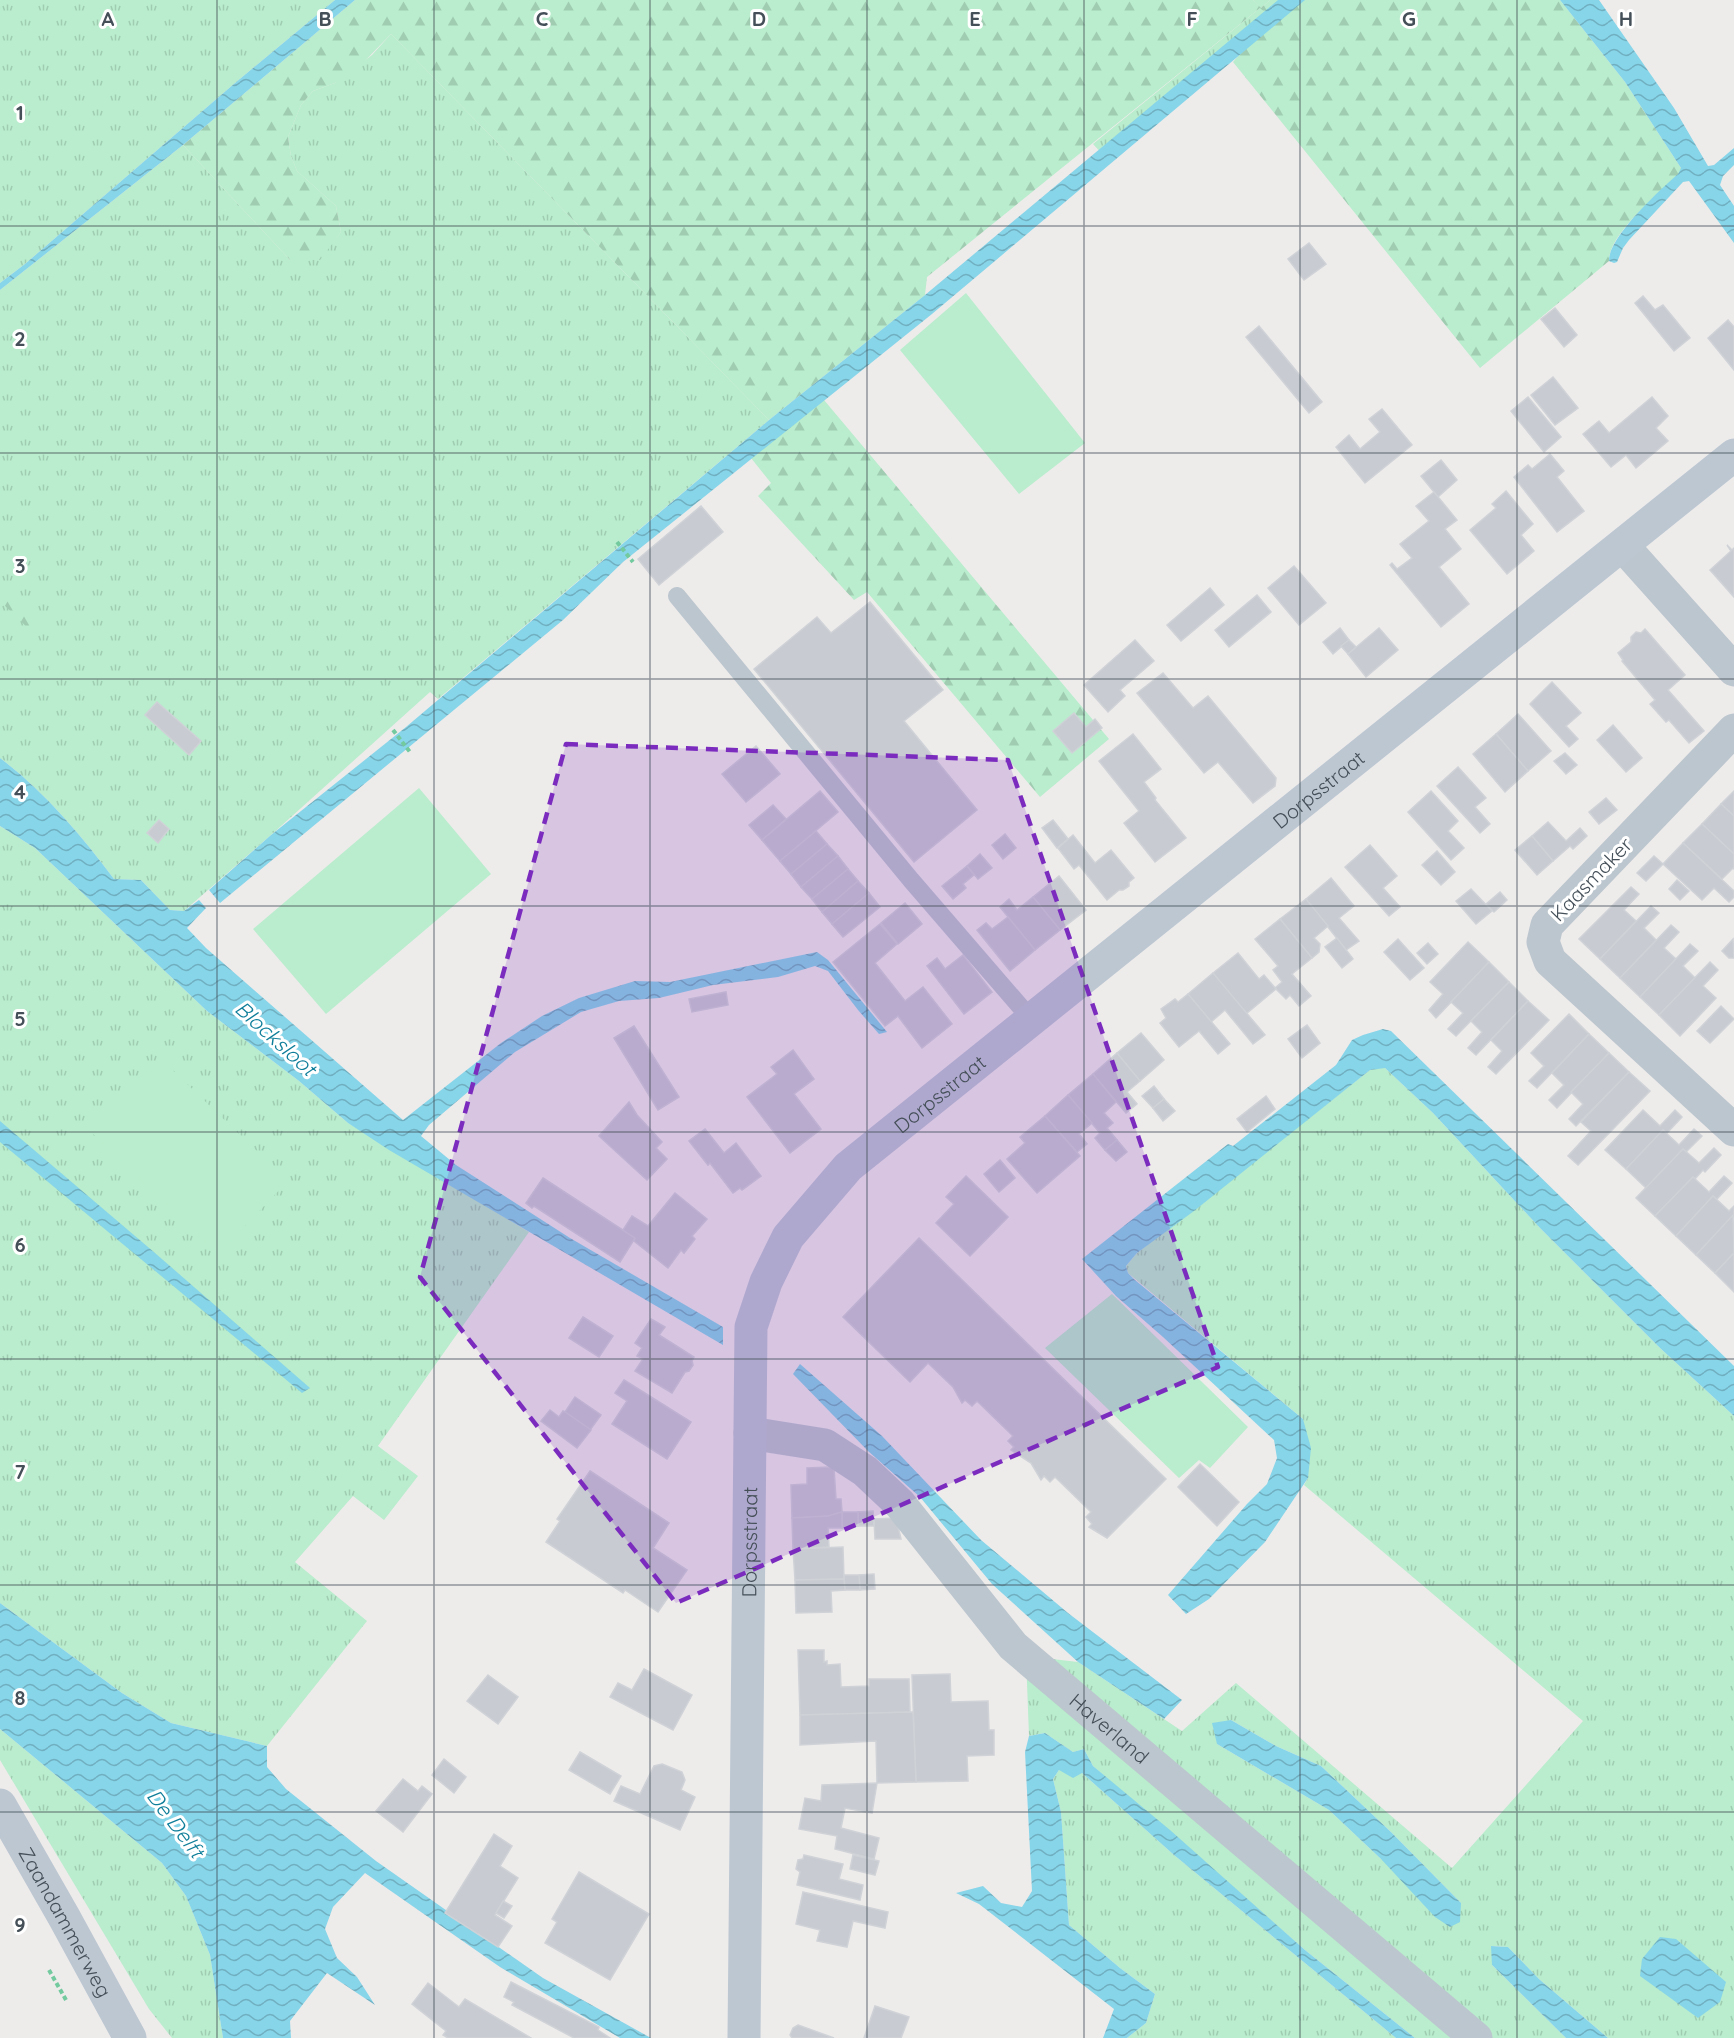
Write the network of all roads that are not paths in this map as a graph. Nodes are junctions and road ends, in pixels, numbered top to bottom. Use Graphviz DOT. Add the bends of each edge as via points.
graph roads {
  1 [pos="1734,455"];
  2 [pos="1623,546"];
  3 [pos="678,596"];
  4 [pos="1734,670"];
  5 [pos="1734,730"];
  6 [pos="1031,1019"];
  7 [pos="1734,1130"];
  8 [pos="750,1433"];
  9 [pos="0,1805"];
  10 [pos="125,2035"];
  11 [pos="744,2038"];
  12 [pos="1476,2038"];
  1 -- 2 [label="street, Dorpsstraat"];
  2 -- 4 [label="street"];
  2 -- 6 [label="street, Dorpsstraat"];
  3 -- 6 [label="lane" via="911,880"];
  5 -- 7 [label="street, Kaasmaker" via="1547,925 1543,942 1550,961"];
  6 -- 8 [label="street, Dorpsstraat" via="848,1167 788,1237 750,1327"];
  8 -- 11 [label="street, Dorpsstraat"];
  8 -- 12 [label="street, Haverland" via="825,1445 865,1471 900,1504 1013,1646"];
  9 -- 10 [label="street, Zaandammerweg"];
}
